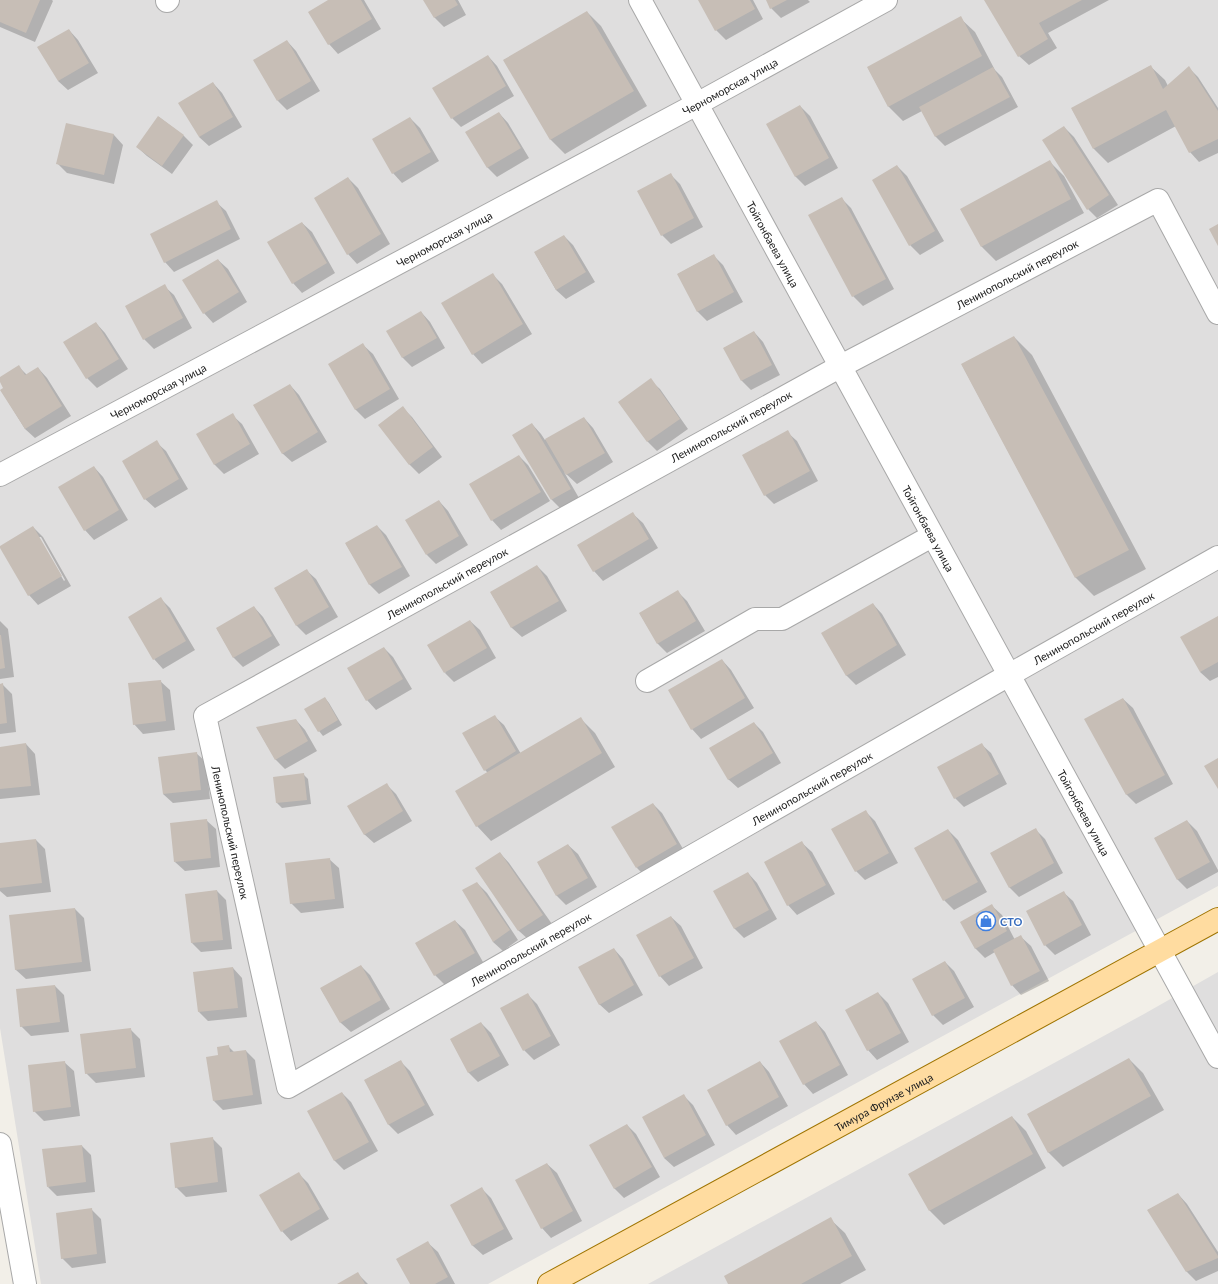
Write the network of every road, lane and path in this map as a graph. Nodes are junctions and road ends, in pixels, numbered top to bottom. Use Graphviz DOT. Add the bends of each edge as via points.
graph roads {
  1 [pos="640,0"];
  2 [pos="886,0"];
  3 [pos="696,104"];
  4 [pos="1218,313"];
  5 [pos="840,366"];
  6 [pos="0,475"];
  7 [pos="932,536"];
  8 [pos="1218,557"];
  9 [pos="1009,675"];
  10 [pos="647,682"];
  11 [pos="1218,919"];
  12 [pos="1159,951"];
  13 [pos="1218,1057"];
  14 [pos="0,1144"];
  15 [pos="25,1284"];
  16 [pos="549,1284"];
  1 -- 3 [label="street, Тойгонбаева улица"];
  2 -- 3 [label="street, Черноморская улица"];
  3 -- 5 [label="street, Тойгонбаева улица"];
  3 -- 6 [label="street, Черноморская улица"];
  4 -- 5 [label="street, Ленинопольский переулок" via="1158,200"];
  5 -- 7 [label="street, Тойгонбаева улица"];
  5 -- 9 [label="street, Ленинопольский переулок" via="205,716 288,1087"];
  7 -- 9 [label="street, Тойгонбаева улица"];
  7 -- 10 [label="street" via="782,619 755,619"];
  8 -- 9 [label="street, Ленинопольский переулок"];
  9 -- 12 [label="street, Тойгонбаева улица"];
  11 -- 12 [label="main road, Тимура Фрунзе улица"];
  12 -- 13 [label="street, Тойгонбаева улица"];
  12 -- 16 [label="main road, Тимура Фрунзе улица"];
  14 -- 15 [label="street"];
}
